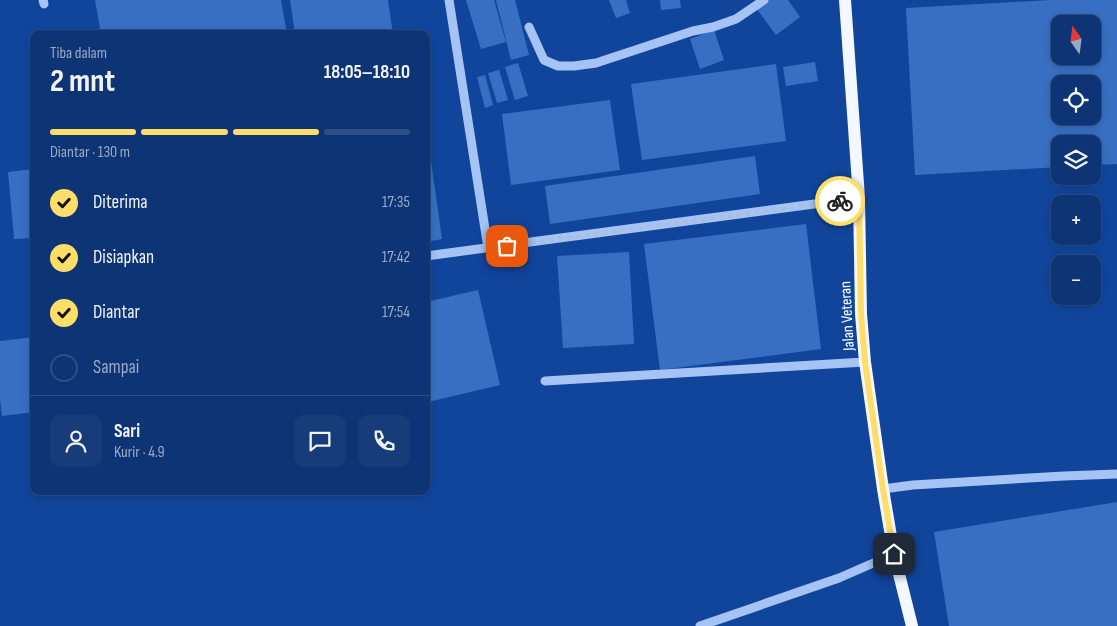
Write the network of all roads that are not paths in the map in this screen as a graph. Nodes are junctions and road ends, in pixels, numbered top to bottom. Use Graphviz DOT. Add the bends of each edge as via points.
graph roads {
  1 [pos="449,0"];
  2 [pos="764,0"];
  3 [pos="844,0"];
  4 [pos="529,27"];
  5 [pos="859,198"];
  6 [pos="488,248"];
  7 [pos="430,255"];
  8 [pos="865,362"];
  9 [pos="544,381"];
  10 [pos="1117,474"];
  11 [pos="883,489"];
  12 [pos="894,554"];
  13 [pos="700,626"];
  14 [pos="912,626"];
  1 -- 6 [label="street"];
  2 -- 4 [label="street" via="736,19 713,27 596,63 574,66 558,66 544,60"];
  3 -- 5 [label="main road, Jalan Veteran"];
  5 -- 6 [label="street"];
  5 -- 8 [label="main road, Jalan Veteran"];
  6 -- 7 [label="street"];
  8 -- 9 [label="street"];
  8 -- 11 [label="main road, Jalan Veteran"];
  10 -- 11 [label="street"];
  11 -- 12 [label="main road, Jalan Veteran"];
  12 -- 13 [label="street" via="839,578"];
  12 -- 14 [label="main road, Jalan Veteran"];
}
